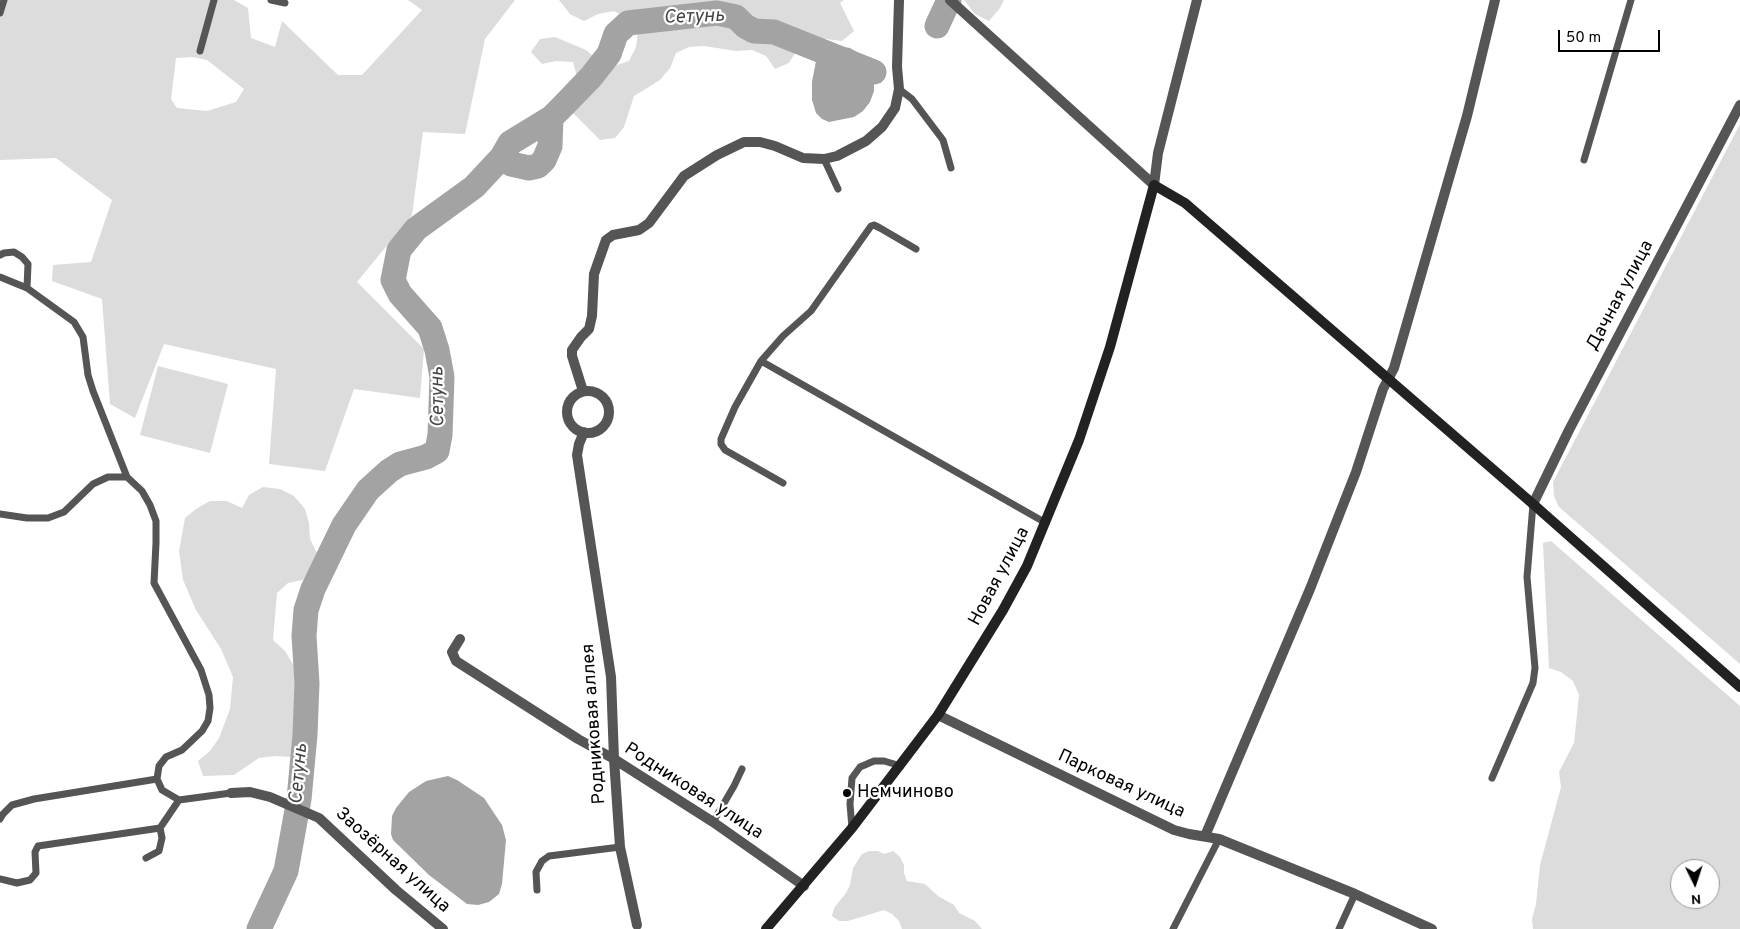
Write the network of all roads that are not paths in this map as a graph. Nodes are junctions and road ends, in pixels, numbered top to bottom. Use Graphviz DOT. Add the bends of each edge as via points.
graph roads {
  1 [pos="4,0"];
  2 [pos="214,0"];
  3 [pos="272,0"];
  4 [pos="899,0"];
  5 [pos="950,0"];
  6 [pos="1196,0"];
  7 [pos="1494,0"];
  8 [pos="1631,0"];
  9 [pos="285,3"];
  10 [pos="0,13"];
  11 [pos="200,51"];
  12 [pos="899,89"];
  13 [pos="1740,105"];
  14 [pos="824,159"];
  15 [pos="1584,160"];
  16 [pos="951,168"];
  17 [pos="1154,184"];
  18 [pos="838,189"];
  19 [pos="916,250"];
  20 [pos="0,255"];
  21 [pos="0,277"];
  22 [pos="27,288"];
  23 [pos="761,361"];
  24 [pos="1388,380"];
  25 [pos="584,391"];
  26 [pos="584,432"];
  27 [pos="127,477"];
  28 [pos="783,483"];
  29 [pos="1532,504"];
  30 [pos="0,514"];
  31 [pos="1046,523"];
  32 [pos="460,639"];
  33 [pos="1740,687"];
  34 [pos="938,715"];
  35 [pos="614,759"];
  36 [pos="901,766"];
  37 [pos="742,769"];
  38 [pos="1492,778"];
  39 [pos="157,779"];
  40 [pos="231,793"];
  41 [pos="179,800"];
  42 [pos="0,819"];
  43 [pos="713,822"];
  44 [pos="160,828"];
  45 [pos="852,828"];
  46 [pos="1205,836"];
  47 [pos="1220,838"];
  48 [pos="620,847"];
  49 [pos="146,858"];
  50 [pos="0,879"];
  51 [pos="804,886"];
  52 [pos="538,890"];
  53 [pos="1354,894"];
  54 [pos="637,925"];
  55 [pos="443,929"];
  56 [pos="766,929"];
  57 [pos="1172,929"];
  58 [pos="1339,929"];
  59 [pos="1432,929"];
  1 -- 10 [label="lane"];
  2 -- 11 [label="lane"];
  3 -- 9 [label="lane"];
  4 -- 12 [label="street"];
  5 -- 17 [label="street"];
  6 -- 17 [label="street" via="1158,153"];
  7 -- 24 [label="street" via="1464,125"];
  8 -- 15 [label="lane"];
  12 -- 14 [label="street" via="895,108 882,127 866,141"];
  12 -- 16 [label="lane" via="912,99 942,140"];
  13 -- 29 [label="street, Дачная улица"];
  14 -- 18 [label="lane"];
  14 -- 25 [label="street" via="803,158 775,146 744,142 684,176 639,230 606,240 594,274 592,316 588,329 572,350"];
  17 -- 24 [label="street" via="1185,203"];
  17 -- 31 [label="street, Новая улица" via="1110,347 1080,440"];
  19 -- 23 [label="lane" via="871,226 810,312"];
  20 -- 22 [label="lane" via="14,252 28,264"];
  21 -- 22 [label="lane"];
  22 -- 27 [label="lane" via="74,322 83,337 93,392"];
  23 -- 28 [label="lane" via="721,440 725,450"];
  23 -- 31 [label="lane"];
  24 -- 29 [label="street"];
  24 -- 46 [label="street" via="1314,580"];
  25 -- 26 [label="street" via="576,394 567,408 571,424"];
  25 -- 26 [label="street" via="599,394 609,407 606,423 593,432"];
  26 -- 35 [label="street, Родниковая аллея" via="577,455 611,677"];
  27 -- 30 [label="lane" via="108,477 93,484 64,512 48,518"];
  27 -- 39 [label="lane" via="142,491 156,521 154,583 158,594 202,670 209,695 208,722 182,750 166,757 159,766"];
  29 -- 33 [label="street"];
  29 -- 38 [label="lane" via="1527,577 1535,668 1533,683"];
  31 -- 34 [label="street, Новая улица" via="1003,610"];
  32 -- 35 [label="street, Родниковая улица" via="452,652 456,661"];
  34 -- 36 [label="street, Новая улица"];
  34 -- 46 [label="street, Парковая улица" via="1174,830"];
  35 -- 43 [label="street, Родниковая улица"];
  35 -- 48 [label="street, Родниковая аллея"];
  36 -- 45 [label="street, Новая улица"];
  36 -- 45 [label="lane" via="874,761 860,767 852,778"];
  37 -- 43 [label="lane"];
  39 -- 41 [label="lane" via="162,790"];
  39 -- 42 [label="lane" via="34,799 12,805"];
  40 -- 41 [label="lane"];
  40 -- 55 [label="street, Заозёрная улица" via="250,792 270,797 319,818"];
  41 -- 44 [label="lane"];
  43 -- 51 [label="street, Родниковая улица"];
  44 -- 49 [label="lane" via="159,851"];
  44 -- 50 [label="lane" via="38,846 35,852 36,873 30,880 17,883"];
  45 -- 51 [label="street, Новая улица"];
  46 -- 47 [label="street, Парковая улица"];
  47 -- 53 [label="street, Парковая улица"];
  47 -- 57 [label="lane"];
  48 -- 52 [label="lane" via="550,856 542,861 536,872"];
  48 -- 54 [label="street, Родниковая аллея"];
  51 -- 56 [label="street, Новая улица"];
  53 -- 58 [label="lane"];
  53 -- 59 [label="street, Парковая улица"];
}
